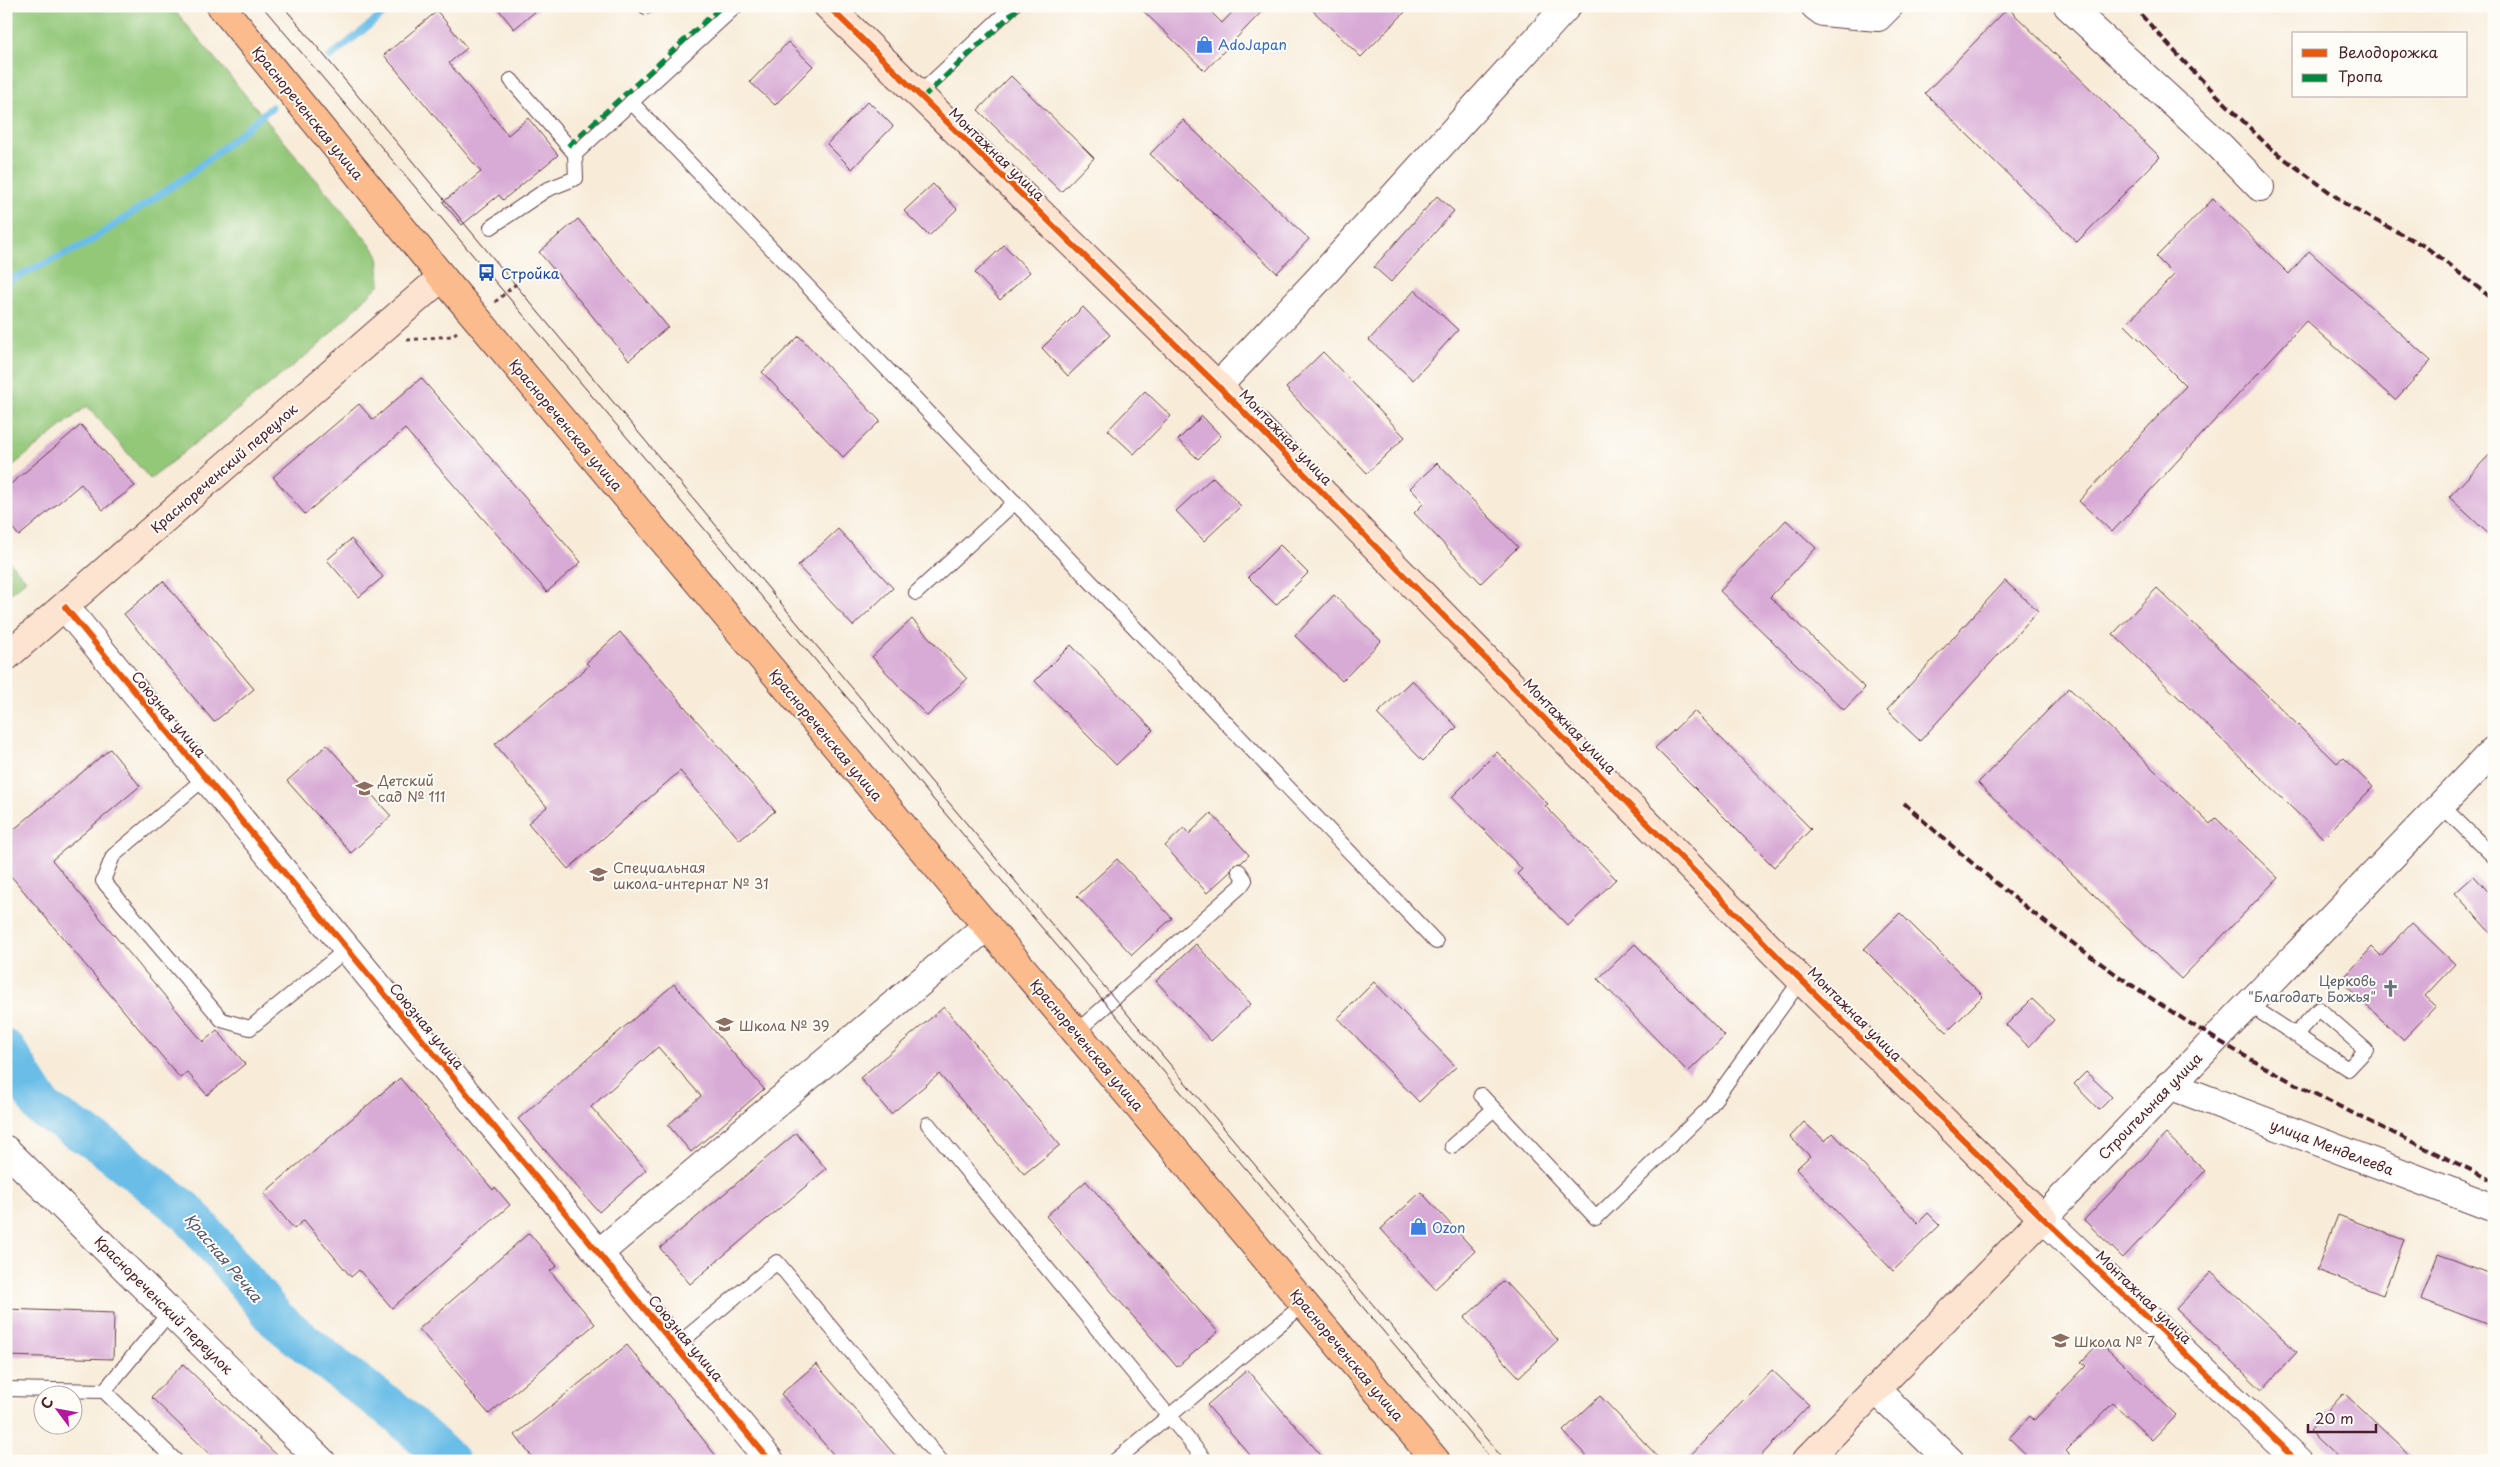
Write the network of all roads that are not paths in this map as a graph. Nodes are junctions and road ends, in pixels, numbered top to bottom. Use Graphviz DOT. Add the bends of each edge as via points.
graph roads {
  1 [pos="221,6"];
  2 [pos="736,6"];
  3 [pos="828,6"];
  4 [pos="1013,6"];
  5 [pos="1567,6"];
  6 [pos="1815,6"];
  7 [pos="1889,6"];
  8 [pos="2068,6"];
  9 [pos="511,80"];
  10 [pos="918,95"];
  11 [pos="631,102"];
  12 [pos="575,154"];
  13 [pos="2260,187"];
  14 [pos="491,228"];
  15 [pos="442,277"];
  16 [pos="1218,386"];
  17 [pos="1015,502"];
  18 [pos="916,593"];
  19 [pos="65,607"];
  20 [pos="6,657"];
  21 [pos="2494,750"];
  22 [pos="206,777"];
  23 [pos="2441,805"];
  24 [pos="2494,857"];
  25 [pos="1240,871"];
  26 [pos="987,926"];
  27 [pos="1436,942"];
  28 [pos="347,949"];
  29 [pos="1802,980"];
  30 [pos="2248,1004"];
  31 [pos="1076,1032"];
  32 [pos="2295,1035"];
  33 [pos="2169,1085"];
  34 [pos="1481,1094"];
  35 [pos="1494,1109"];
  36 [pos="928,1124"];
  37 [pos="1452,1146"];
  38 [pos="6,1150"];
  39 [pos="2494,1208"];
  40 [pos="2043,1218"];
  41 [pos="599,1253"];
  42 [pos="1304,1304"];
  43 [pos="170,1312"];
  44 [pos="676,1346"];
  45 [pos="6,1388"];
  46 [pos="1875,1389"];
  47 [pos="104,1391"];
  48 [pos="1169,1416"];
  49 [pos="176,1461"];
  50 [pos="321,1461"];
  51 [pos="770,1461"];
  52 [pos="941,1461"];
  53 [pos="1115,1461"];
  54 [pos="1206,1461"];
  55 [pos="1436,1461"];
  56 [pos="1806,1461"];
  57 [pos="1950,1461"];
  58 [pos="2298,1461"];
  1 -- 15 [label="main road, Краснореченская улица"];
  2 -- 11 [label="lane"];
  3 -- 10 [label="street, Монтажная улица"];
  4 -- 10 [label="lane"];
  5 -- 16 [label="street"];
  6 -- 7 [label="street" via="1823,12 1878,17"];
  8 -- 13 [label="street" via="2213,139"];
  9 -- 12 [label="lane"];
  10 -- 16 [label="street, Монтажная улица"];
  11 -- 12 [label="lane"];
  11 -- 17 [label="lane"];
  12 -- 14 [label="lane" via="576,178 546,190"];
  15 -- 19 [label="street, Краснореченский переулок"];
  15 -- 26 [label="main road, Краснореченская улица"];
  16 -- 29 [label="street, Монтажная улица"];
  17 -- 18 [label="lane"];
  17 -- 27 [label="lane"];
  19 -- 20 [label="street, Краснореченский переулок"];
  19 -- 22 [label="street, Союзная улица"];
  21 -- 23 [label="street, Строительная улица"];
  22 -- 28 [label="street, Союзная улица"];
  22 -- 28 [label="lane" via="113,856 103,881 222,1020 250,1028"];
  23 -- 24 [label="lane"];
  23 -- 30 [label="street, Строительная улица"];
  25 -- 31 [label="lane" via="1245,880 1241,886"];
  26 -- 31 [label="main road, Краснореченская улица"];
  26 -- 41 [label="street"];
  28 -- 41 [label="street, Союзная улица"];
  29 -- 35 [label="lane" via="1708,1110 1596,1218"];
  29 -- 40 [label="street, Монтажная улица"];
  30 -- 32 [label="lane"];
  30 -- 33 [label="street, Строительная улица"];
  31 -- 42 [label="main road, Краснореченская улица"];
  32 -- 32 [label="lane" via="2348,1069 2366,1050 2319,1009"];
  33 -- 39 [label="street, улица Менделеева"];
  33 -- 40 [label="street, Строительная улица"];
  34 -- 35 [label="lane"];
  35 -- 37 [label="lane"];
  36 -- 48 [label="lane"];
  38 -- 43 [label="street, Краснореченский переулок"];
  40 -- 46 [label="street, Строительная улица"];
  40 -- 58 [label="street, Монтажная улица"];
  41 -- 44 [label="street, Союзная улица"];
  42 -- 48 [label="lane"];
  42 -- 55 [label="main road, Краснореченская улица"];
  43 -- 47 [label="lane"];
  43 -- 50 [label="street, Краснореченский переулок"];
  44 -- 51 [label="street, Союзная улица"];
  44 -- 52 [label="lane" via="776,1262"];
  45 -- 47 [label="lane"];
  46 -- 56 [label="street, Строительная улица"];
  46 -- 57 [label="street"];
  47 -- 49 [label="lane"];
  48 -- 53 [label="lane"];
  48 -- 54 [label="lane"];
}
